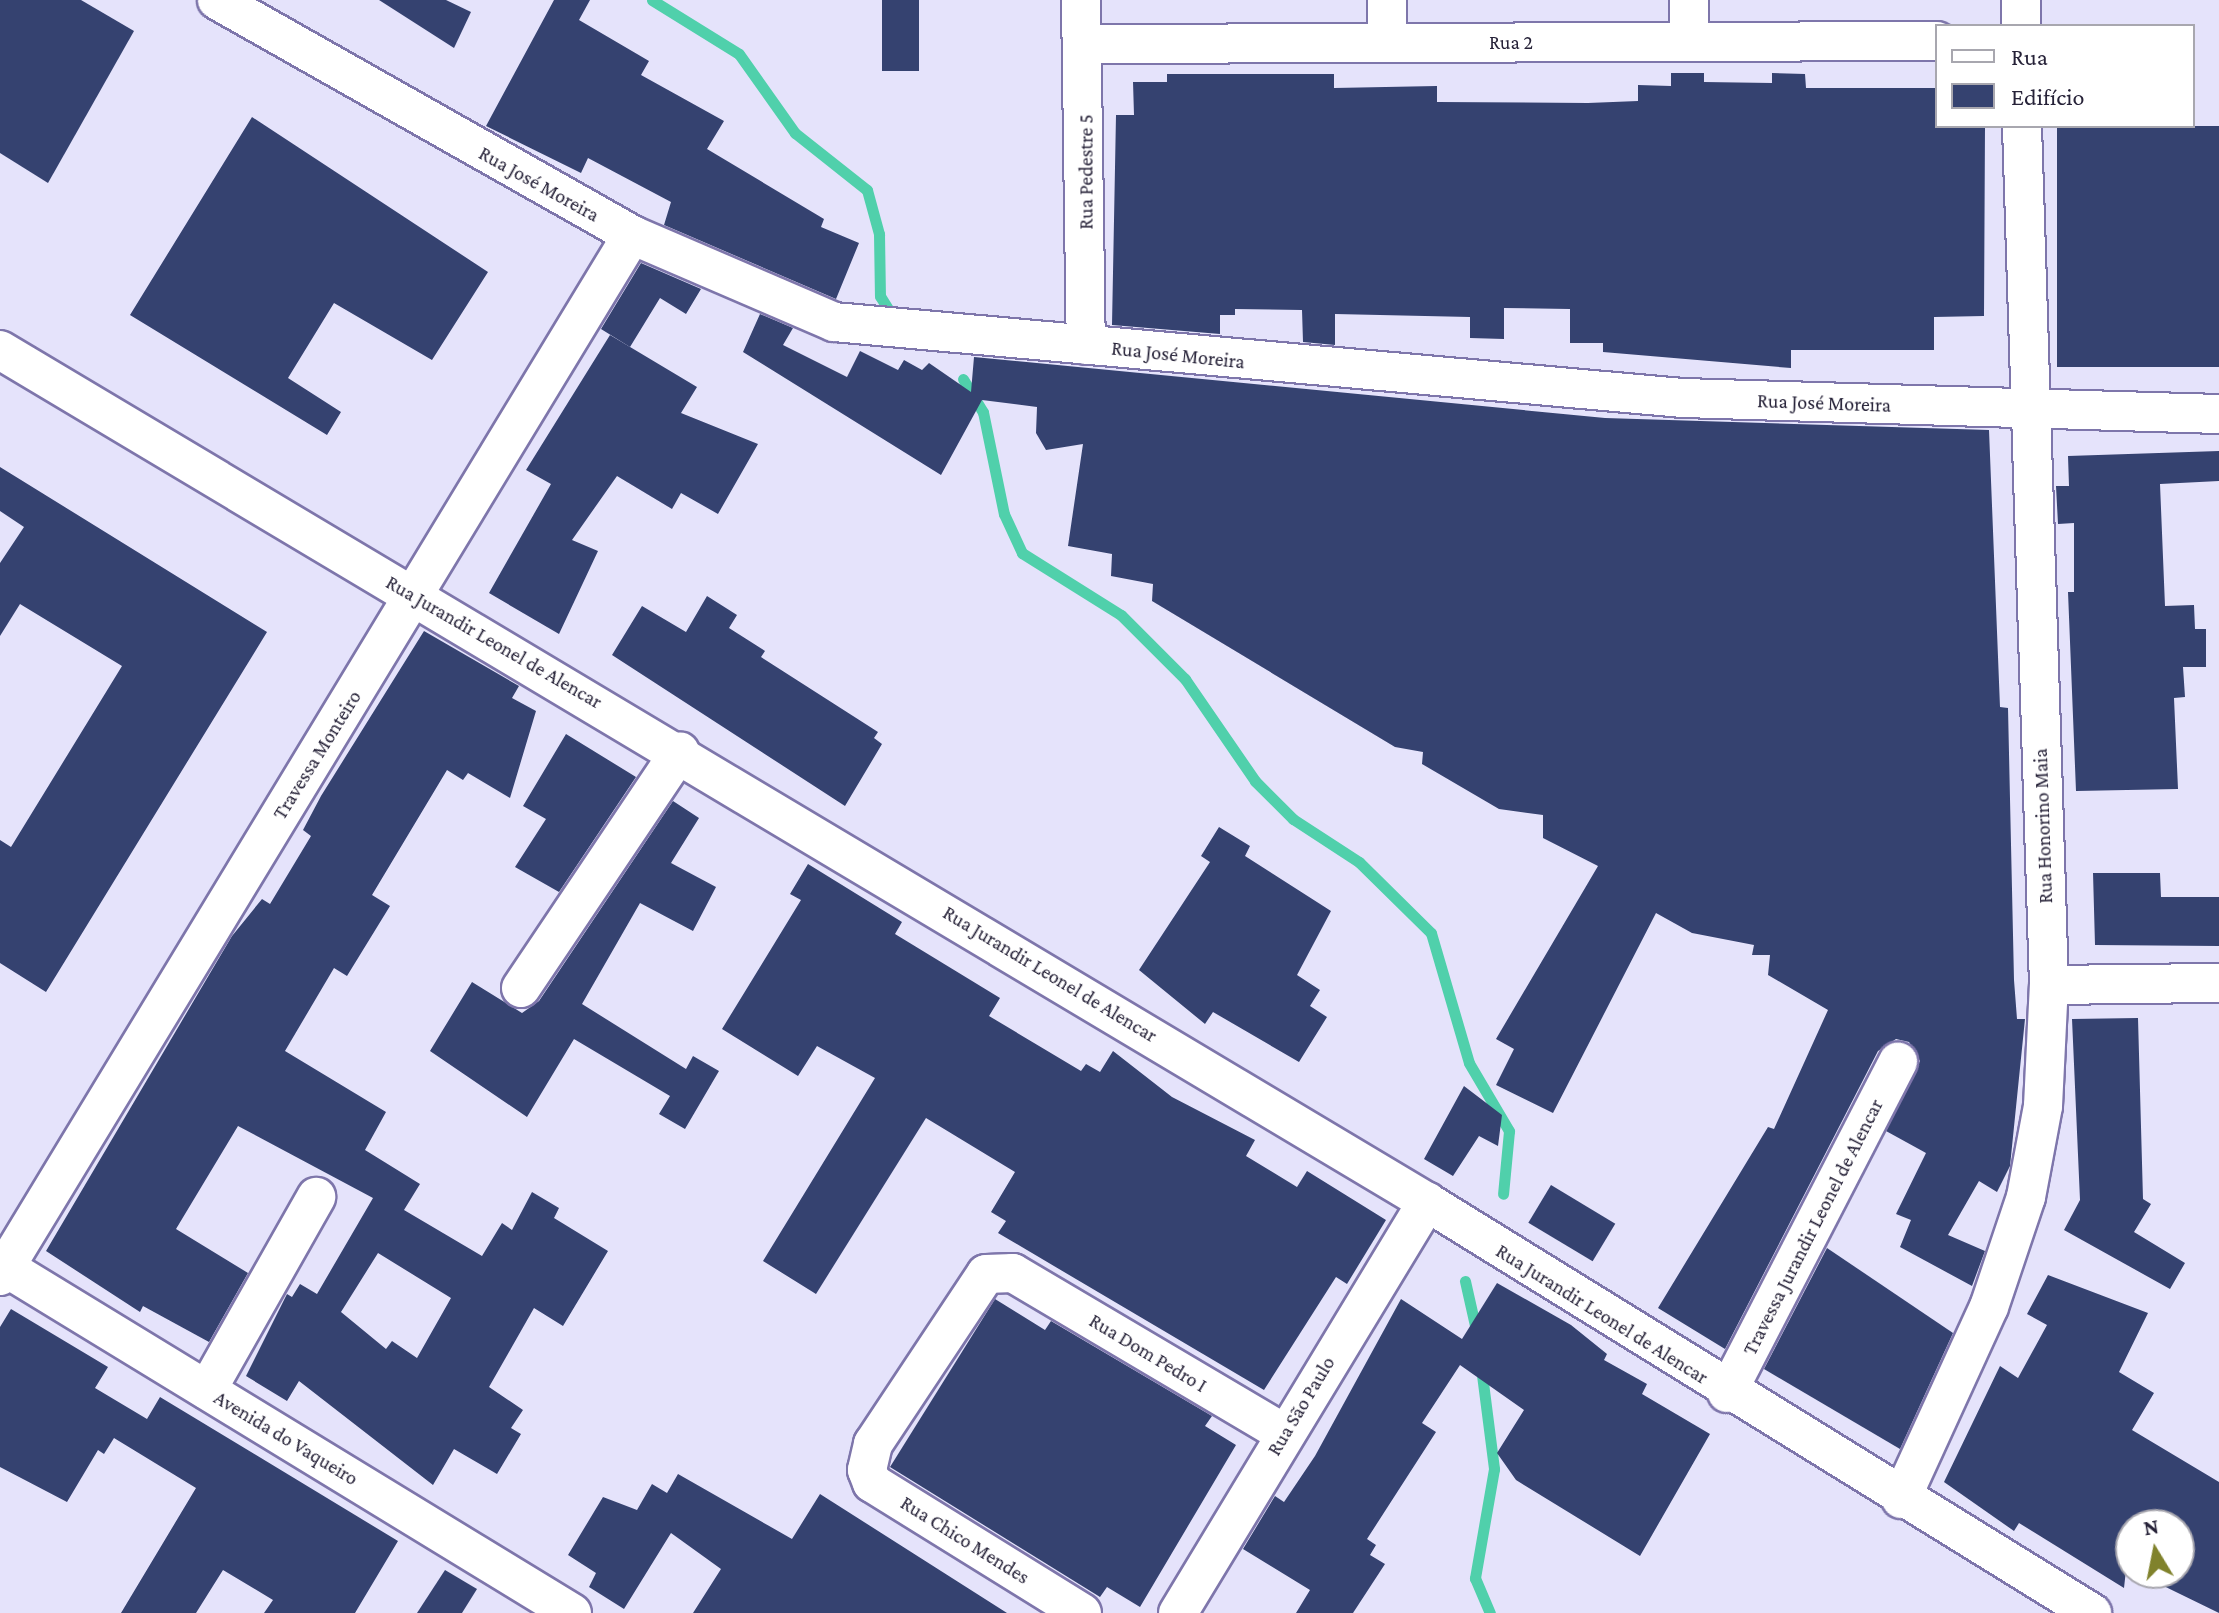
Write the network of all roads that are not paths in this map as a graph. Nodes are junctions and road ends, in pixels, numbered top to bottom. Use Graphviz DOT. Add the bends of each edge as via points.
graph roads {
  1 [pos="217,0"];
  2 [pos="1081,0"];
  3 [pos="1387,0"];
  4 [pos="1689,0"];
  5 [pos="2021,0"];
  6 [pos="2021,24"];
  7 [pos="1935,41"];
  8 [pos="1689,42"];
  9 [pos="1387,43"];
  10 [pos="1086,44"];
  11 [pos="2022,128"];
  12 [pos="632,235"];
  13 [pos="1086,345"];
  14 [pos="0,350"];
  15 [pos="2028,412"];
  16 [pos="2219,414"];
  17 [pos="417,597"];
  18 [pos="680,751"];
  19 [pos="2219,983"];
  20 [pos="2049,985"];
  21 [pos="521,988"];
  22 [pos="1898,1061"];
  23 [pos="316,1197"];
  24 [pos="1427,1202"];
  25 [pos="2,1269"];
  26 [pos="207,1390"];
  27 [pos="1727,1393"];
  28 [pos="1284,1433"];
  29 [pos="867,1455"];
  30 [pos="1901,1499"];
  31 [pos="572,1613"];
  32 [pos="1082,1613"];
  33 [pos="1178,1613"];
  34 [pos="2092,1613"];
  1 -- 12 [label="street, Rua José Moreira"];
  2 -- 10 [label="street, Rua Pedestre 5"];
  3 -- 9 [label="street"];
  4 -- 8 [label="street"];
  5 -- 6 [label="street"];
  7 -- 8 [label="street, Rua 2"];
  8 -- 9 [label="street, Rua 2"];
  9 -- 10 [label="street, Rua 2"];
  10 -- 13 [label="street, Rua Pedestre 5"];
  11 -- 15 [label="street, Rua Honorino Maia"];
  12 -- 13 [label="street, Rua José Moreira" via="804,314 873,329"];
  12 -- 17 [label="street, Travessa Monteiro"];
  13 -- 15 [label="street, Rua José Moreira" via="1683,398"];
  14 -- 17 [label="street, Rua Jurandir Leonel de Alencar"];
  15 -- 16 [label="street, Rua José Moreira"];
  15 -- 20 [label="street, Rua Honorino Maia"];
  17 -- 18 [label="street, Rua Jurandir Leonel de Alencar"];
  17 -- 25 [label="street, Travessa Monteiro"];
  18 -- 21 [label="street"];
  18 -- 24 [label="street, Rua Jurandir Leonel de Alencar"];
  19 -- 20 [label="street"];
  20 -- 30 [label="street, Rua Honorino Maia" via="2043,1106 2026,1197 1989,1307"];
  22 -- 27 [label="street, Travessa Jurandir Leonel de Alencar"];
  23 -- 26 [label="street"];
  24 -- 27 [label="street, Rua Jurandir Leonel de Alencar"];
  24 -- 28 [label="street, Rua São Paulo"];
  25 -- 26 [label="street, Avenida do Vaqueiro"];
  26 -- 31 [label="street, Avenida do Vaqueiro"];
  27 -- 30 [label="street, Rua Jurandir Leonel de Alencar"];
  28 -- 29 [label="street, Rua Dom Pedro I" via="998,1268 973,1288"];
  28 -- 33 [label="street, Rua São Paulo"];
  29 -- 32 [label="street, Rua Chico Mendes" via="872,1483"];
  30 -- 34 [label="street, Rua Jurandir Leonel de Alencar"];
}
